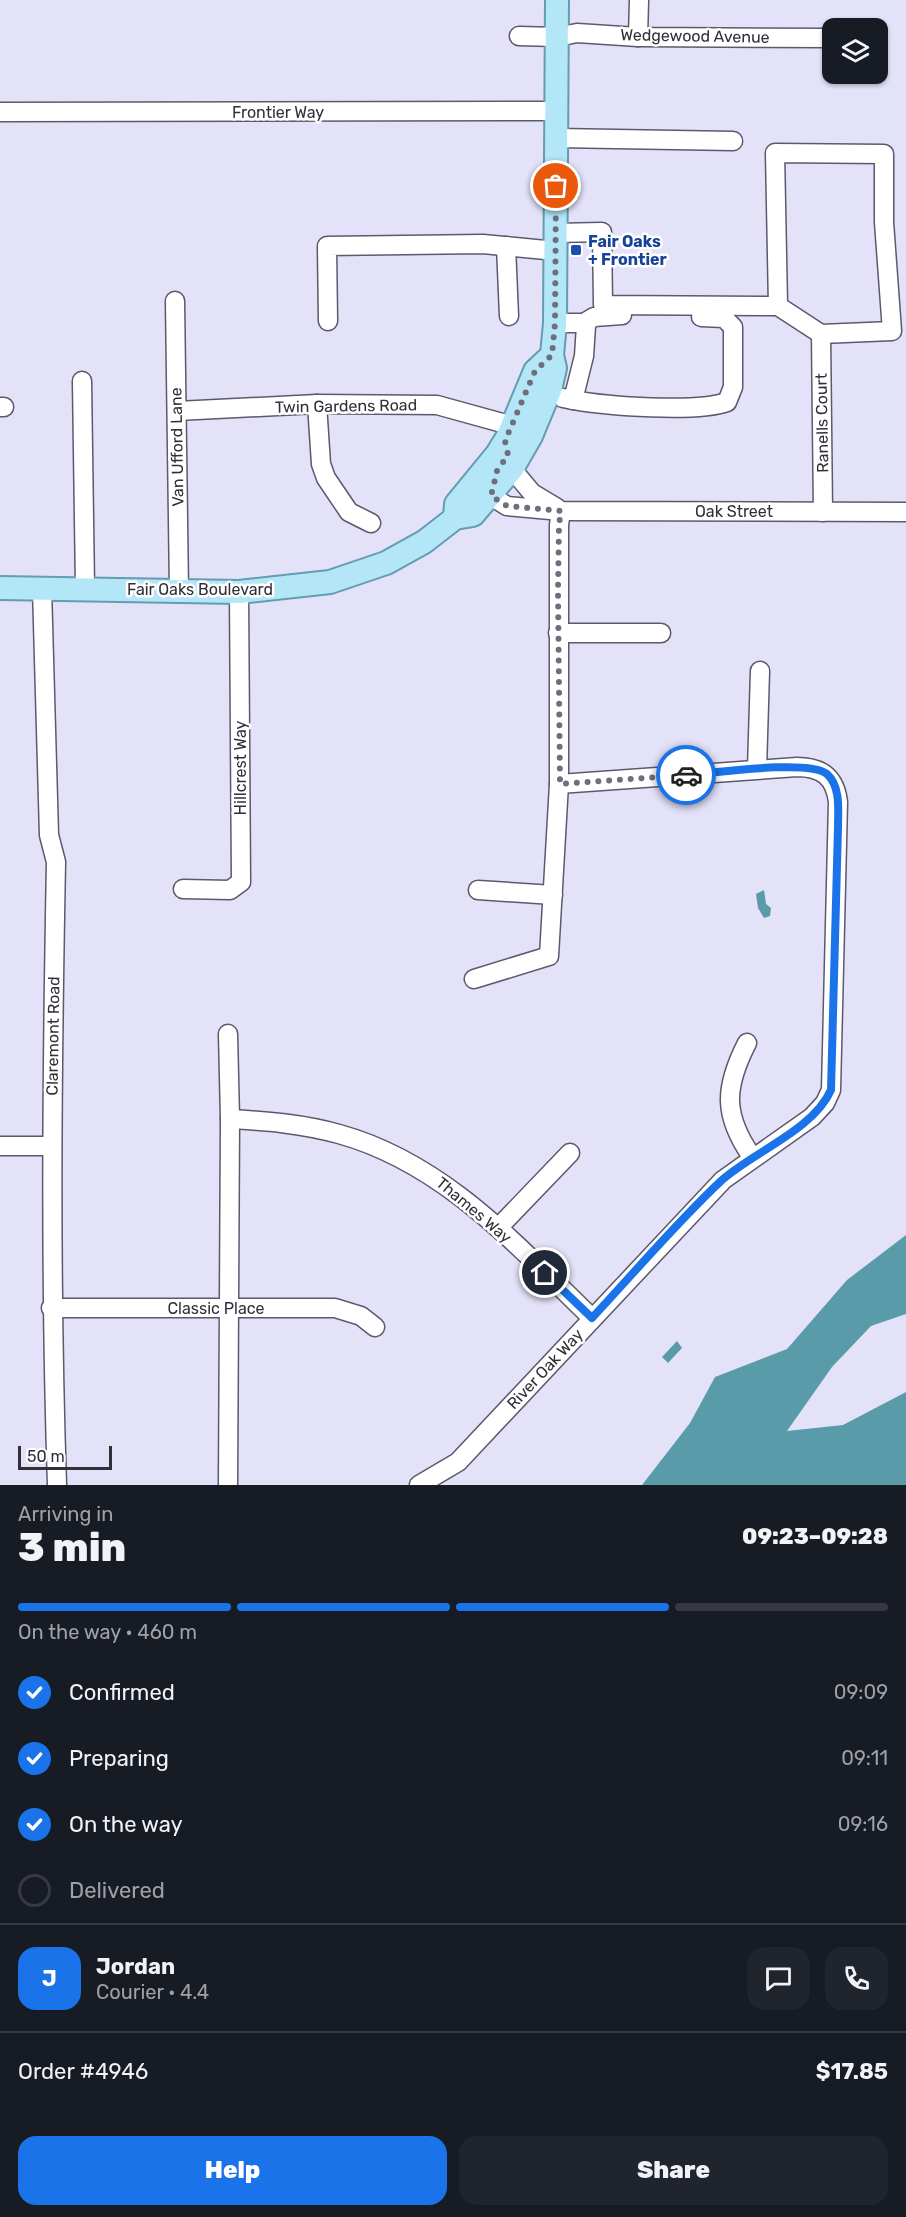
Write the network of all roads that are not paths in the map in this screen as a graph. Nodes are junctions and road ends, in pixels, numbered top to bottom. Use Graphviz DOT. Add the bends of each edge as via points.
graph roads {
  1 [pos="557,0"];
  2 [pos="639,0"];
  3 [pos="519,36"];
  4 [pos="557,37"];
  5 [pos="638,37"];
  6 [pos="822,38"];
  7 [pos="557,111"];
  8 [pos="0,112"];
  9 [pos="557,138"];
  10 [pos="733,141"];
  11 [pos="556,242"];
  12 [pos="506,246"];
  13 [pos="176,301"];
  14 [pos="778,306"];
  15 [pos="509,316"];
  16 [pos="328,321"];
  17 [pos="555,323"];
  18 [pos="584,323"];
  19 [pos="821,334"];
  20 [pos="552,355"];
  21 [pos="82,381"];
  22 [pos="548,394"];
  23 [pos="573,400"];
  24 [pos="317,404"];
  25 [pos="177,411"];
  26 [pos="509,433"];
  27 [pos="512,469"];
  28 [pos="491,496"];
  29 [pos="561,511"];
  30 [pos="823,512"];
  31 [pos="906,513"];
  32 [pos="454,518"];
  33 [pos="371,523"];
  34 [pos="0,588"];
  35 [pos="42,588"];
  36 [pos="85,588"];
  37 [pos="179,592"];
  38 [pos="239,592"];
  39 [pos="558,633"];
  40 [pos="661,633"];
  41 [pos="760,671"];
  42 [pos="757,770"];
  43 [pos="560,784"];
  44 [pos="183,889"];
  45 [pos="478,890"];
  46 [pos="553,895"];
  47 [pos="474,979"];
  48 [pos="228,1034"];
  49 [pos="747,1043"];
  50 [pos="230,1119"];
  51 [pos="0,1146"];
  52 [pos="51,1146"];
  53 [pos="570,1153"];
  54 [pos="752,1157"];
  55 [pos="498,1228"];
  56 [pos="51,1308"];
  57 [pos="227,1308"];
  58 [pos="592,1318"];
  59 [pos="375,1327"];
  60 [pos="57,1485"];
  61 [pos="228,1485"];
  62 [pos="419,1485"];
  1 -- 4 [label="main road, Fair Oaks Boulevard"];
  2 -- 5 [label="street"];
  3 -- 4 [label="street, Wedgewood Avenue"];
  4 -- 5 [label="street, Wedgewood Avenue" via="577,33"];
  4 -- 7 [label="main road, Fair Oaks Boulevard"];
  5 -- 6 [label="street, Wedgewood Avenue"];
  7 -- 8 [label="street, Frontier Way"];
  7 -- 9 [label="main road, Fair Oaks Boulevard"];
  9 -- 10 [label="street"];
  9 -- 11 [label="main road, Fair Oaks Boulevard"];
  11 -- 12 [label="street"];
  11 -- 14 [label="street" via="602,232 603,305"];
  11 -- 17 [label="main road, Fair Oaks Boulevard"];
  12 -- 15 [label="street"];
  12 -- 16 [label="street" via="327,246"];
  13 -- 25 [label="street, Van Ufford Lane"];
  14 -- 19 [label="street"];
  14 -- 19 [label="street" via="775,153 884,154 884,222 892,331"];
  17 -- 18 [label="street"];
  17 -- 20 [label="main road, Fair Oaks Boulevard"];
  18 -- 23 [label="street" via="584,356"];
  18 -- 23 [label="street" via="594,317 617,314 724,318 733,327 733,387 727,402 719,405 608,405"];
  19 -- 30 [label="street, Ranells Court"];
  20 -- 22 [label="main road, Fair Oaks Boulevard" via="555,368"];
  20 -- 26 [label="main road, Fair Oaks Boulevard" via="535,371"];
  21 -- 36 [label="street"];
  22 -- 23 [label="street"];
  22 -- 27 [label="main road, Fair Oaks Boulevard"];
  24 -- 25 [label="street, Twin Gardens Road"];
  24 -- 26 [label="street, Twin Gardens Road" via="437,405 483,416"];
  24 -- 33 [label="street" via="321,464 326,478 349,512"];
  25 -- 37 [label="street, Van Ufford Lane"];
  26 -- 28 [label="main road" via="508,455 497,471"];
  26 -- 32 [label="main road, Fair Oaks Boulevard" via="485,471 456,504"];
  27 -- 28 [label="main road, Fair Oaks Boulevard"];
  27 -- 29 [label="street" via="532,493"];
  28 -- 29 [label="street, Oak Street" via="507,506"];
  28 -- 32 [label="main road, Fair Oaks Boulevard" via="473,515"];
  29 -- 30 [label="street, Oak Street"];
  29 -- 39 [label="street"];
  30 -- 31 [label="street, Oak Street"];
  32 -- 38 [label="main road, Fair Oaks Boulevard" via="411,550 358,574 330,582"];
  34 -- 35 [label="main road, Fair Oaks Boulevard"];
  35 -- 36 [label="main road, Fair Oaks Boulevard"];
  35 -- 52 [label="street, Claremont Road" via="49,835 56,862"];
  36 -- 37 [label="main road, Fair Oaks Boulevard"];
  37 -- 38 [label="main road, Fair Oaks Boulevard"];
  38 -- 44 [label="street, Hillcrest Way" via="241,882 230,890"];
  39 -- 40 [label="street"];
  39 -- 43 [label="street"];
  41 -- 42 [label="street"];
  42 -- 43 [label="street"];
  42 -- 54 [label="street, River Oak Way" via="814,768 827,774 837,793 831,1090 812,1117"];
  43 -- 46 [label="street"];
  45 -- 46 [label="street"];
  46 -- 47 [label="street" via="549,957"];
  48 -- 50 [label="street"];
  49 -- 54 [label="street" via="729,1091 729,1109 737,1134"];
  50 -- 55 [label="street, Thames Way" via="315,1128 363,1141 434,1177"];
  50 -- 57 [label="street"];
  51 -- 52 [label="street"];
  52 -- 56 [label="street, Claremont Road"];
  53 -- 55 [label="street"];
  54 -- 58 [label="street, River Oak Way" via="723,1180"];
  55 -- 58 [label="street, Thames Way"];
  56 -- 57 [label="street, Classic Place"];
  56 -- 60 [label="street, Claremont Road"];
  57 -- 59 [label="street, Classic Place" via="335,1308 361,1316"];
  57 -- 61 [label="street"];
  58 -- 62 [label="street, River Oak Way" via="458,1462"];
}
